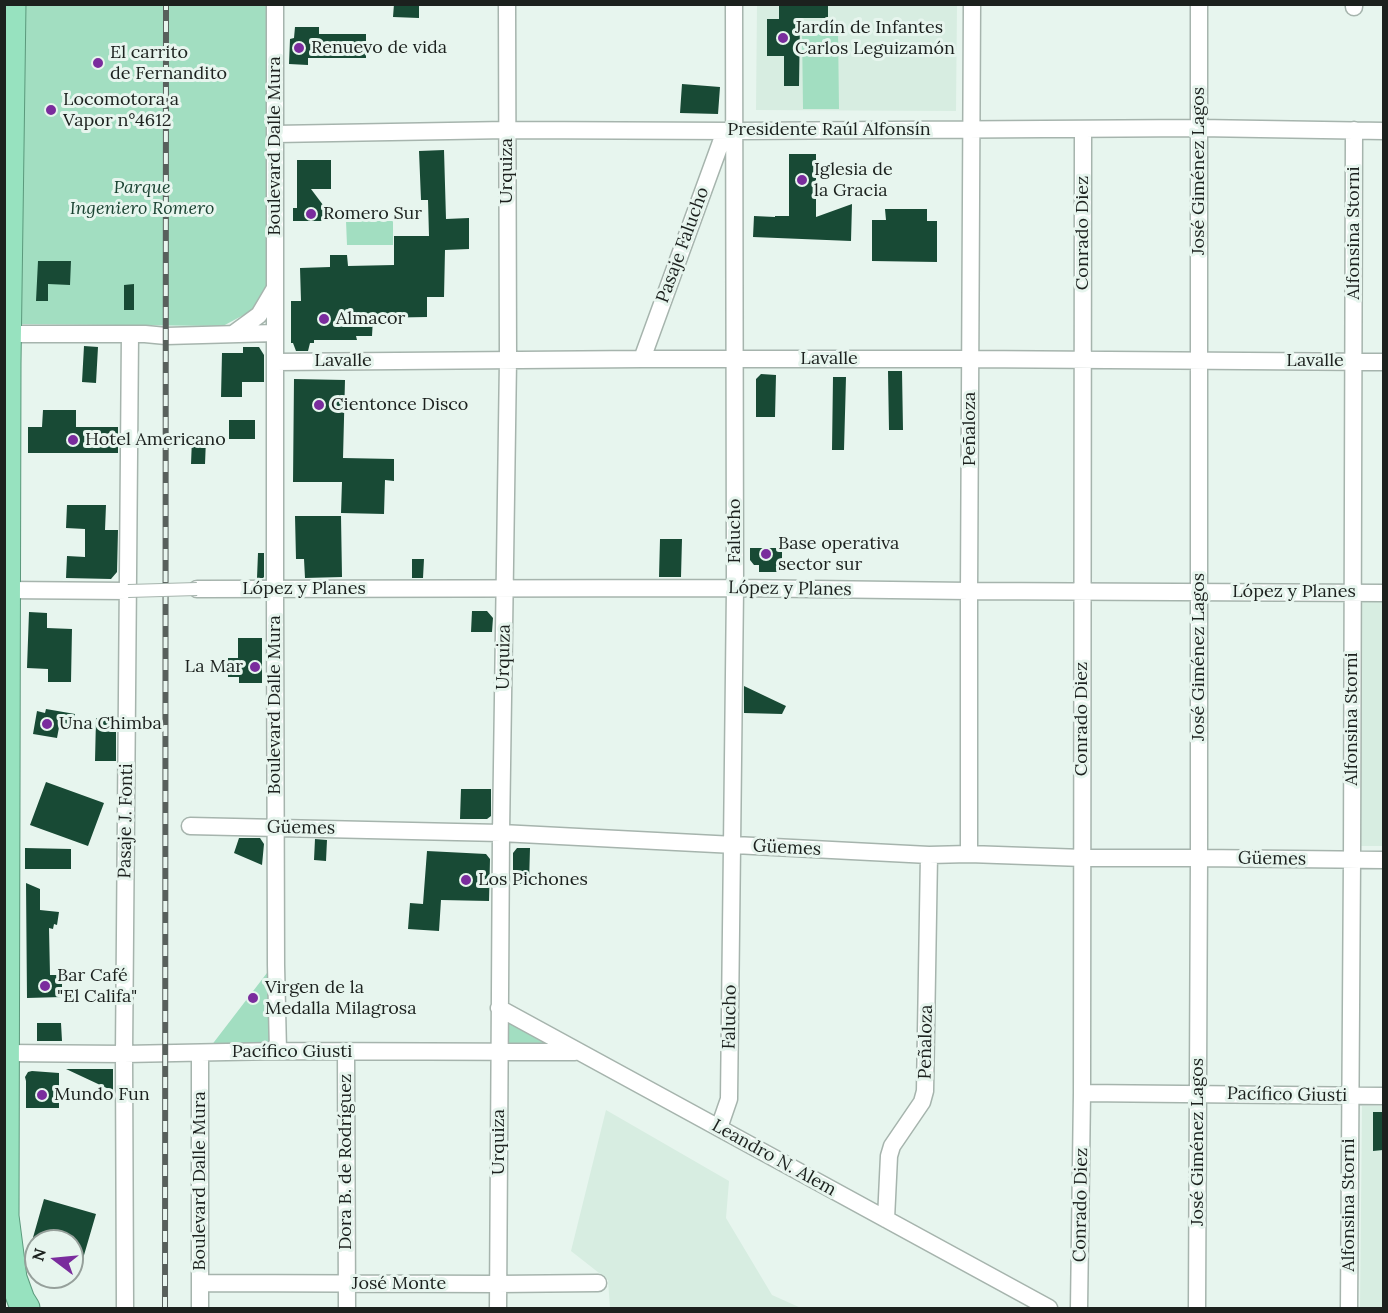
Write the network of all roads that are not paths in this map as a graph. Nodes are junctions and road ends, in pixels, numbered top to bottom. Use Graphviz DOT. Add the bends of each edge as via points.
graph roads {
  1 [pos="12,4"];
  2 [pos="275,4"];
  3 [pos="507,4"];
  4 [pos="734,4"];
  5 [pos="972,4"];
  6 [pos="1199,4"];
  7 [pos="1199,128"];
  8 [pos="1083,129"];
  9 [pos="507,130"];
  10 [pos="971,130"];
  11 [pos="1354,130"];
  12 [pos="1383,130"];
  13 [pos="729,131"];
  14 [pos="7,132"];
  15 [pos="275,134"];
  16 [pos="275,287"];
  17 [pos="275,333"];
  18 [pos="7,334"];
  19 [pos="130,334"];
  20 [pos="233,334"];
  21 [pos="642,359"];
  22 [pos="735,359"];
  23 [pos="970,359"];
  24 [pos="1083,359"];
  25 [pos="508,360"];
  26 [pos="1199,361"];
  27 [pos="275,362"];
  28 [pos="1353,362"];
  29 [pos="1383,362"];
  30 [pos="6,363"];
  31 [pos="505,588"];
  32 [pos="735,588"];
  33 [pos="197,589"];
  34 [pos="274,589"];
  35 [pos="5,590"];
  36 [pos="128,591"];
  37 [pos="969,591"];
  38 [pos="1082,591"];
  39 [pos="1198,592"];
  40 [pos="1352,592"];
  41 [pos="1383,592"];
  42 [pos="5,824"];
  43 [pos="190,826"];
  44 [pos="275,828"];
  45 [pos="501,833"];
  46 [pos="732,846"];
  47 [pos="969,854"];
  48 [pos="930,855"];
  49 [pos="1083,858"];
  50 [pos="1199,858"];
  51 [pos="1352,860"];
  52 [pos="1383,860"];
  53 [pos="499,1008"];
  54 [pos="278,1051"];
  55 [pos="499,1051"];
  56 [pos="346,1052"];
  57 [pos="579,1052"];
  58 [pos="5,1053"];
  59 [pos="200,1053"];
  60 [pos="124,1054"];
  61 [pos="1082,1093"];
  62 [pos="1197,1094"];
  63 [pos="1350,1096"];
  64 [pos="1383,1096"];
  65 [pos="719,1128"];
  66 [pos="886,1219"];
  67 [pos="9,1278"];
  68 [pos="200,1282"];
  69 [pos="598,1282"];
  70 [pos="346,1284"];
  71 [pos="498,1284"];
  72 [pos="27,1308"];
  73 [pos="125,1308"];
  74 [pos="200,1308"];
  75 [pos="347,1308"];
  76 [pos="498,1308"];
  77 [pos="1049,1308"];
  78 [pos="1079,1308"];
  79 [pos="1197,1308"];
  80 [pos="1349,1308"];
  1 -- 14 [label="highway"];
  2 -- 15 [label="street, Boulevard Dalle Mura"];
  3 -- 9 [label="street, Urquiza"];
  4 -- 13 [label="street, Falucho"];
  5 -- 10 [label="street, Peñaloza"];
  6 -- 7 [label="street, José Giménez Lagos"];
  7 -- 8 [label="street, Presidente Raúl Alfonsín"];
  7 -- 11 [label="street, Presidente Raúl Alfonsín"];
  7 -- 26 [label="street, José Giménez Lagos"];
  8 -- 10 [label="street, Presidente Raúl Alfonsín"];
  8 -- 24 [label="street, Conrado Diez"];
  9 -- 13 [label="street, Presidente Raúl Alfonsín"];
  9 -- 15 [label="street, Presidente Raúl Alfonsín"];
  9 -- 25 [label="street, Urquiza"];
  10 -- 13 [label="street, Presidente Raúl Alfonsín"];
  10 -- 23 [label="street, Peñaloza"];
  11 -- 12 [label="street, Presidente Raúl Alfonsín"];
  11 -- 28 [label="street, Alfonsina Storni"];
  13 -- 21 [label="street, Pasaje Falucho"];
  13 -- 22 [label="street, Falucho"];
  14 -- 18 [label="highway"];
  15 -- 16 [label="street, Boulevard Dalle Mura"];
  16 -- 17 [label="street, Boulevard Dalle Mura"];
  16 -- 20 [label="street, Boulevard Dalle Mura" via="259,315"];
  17 -- 20 [label="street"];
  17 -- 27 [label="street, Boulevard Dalle Mura"];
  18 -- 19 [label="street"];
  18 -- 30 [label="highway"];
  19 -- 20 [label="street"];
  19 -- 36 [label="street, Pasaje J. Fonti"];
  21 -- 22 [label="street, Lavalle"];
  21 -- 25 [label="street, Lavalle"];
  22 -- 23 [label="street, Lavalle"];
  22 -- 32 [label="street, Falucho"];
  23 -- 24 [label="street, Lavalle"];
  23 -- 37 [label="street, Peñaloza"];
  24 -- 26 [label="street, Lavalle"];
  24 -- 38 [label="street, Conrado Diez"];
  25 -- 27 [label="street, Lavalle"];
  25 -- 31 [label="street, Urquiza"];
  26 -- 28 [label="street, Lavalle"];
  26 -- 39 [label="street, José Giménez Lagos"];
  27 -- 34 [label="street, Boulevard Dalle Mura"];
  28 -- 29 [label="street, Lavalle"];
  28 -- 40 [label="street, Alfonsina Storni"];
  30 -- 35 [label="highway"];
  31 -- 32 [label="street, López y Planes"];
  31 -- 34 [label="street, López y Planes"];
  31 -- 45 [label="street, Urquiza"];
  32 -- 37 [label="street, López y Planes"];
  32 -- 46 [label="street, Falucho"];
  33 -- 34 [label="street, López y Planes"];
  33 -- 36 [label="street, bridge"];
  34 -- 44 [label="street, Boulevard Dalle Mura"];
  35 -- 36 [label="street"];
  35 -- 42 [label="highway"];
  36 -- 60 [label="street, Pasaje J. Fonti"];
  37 -- 38 [label="street, López y Planes"];
  37 -- 47 [label="street, Peñaloza"];
  38 -- 39 [label="street, López y Planes"];
  38 -- 49 [label="street, Conrado Diez"];
  39 -- 40 [label="street, López y Planes"];
  39 -- 50 [label="street, José Giménez Lagos"];
  40 -- 41 [label="street, López y Planes"];
  40 -- 51 [label="street, Alfonsina Storni"];
  42 -- 58 [label="highway"];
  43 -- 44 [label="street, Güemes"];
  44 -- 45 [label="street, Güemes"];
  44 -- 54 [label="street, Boulevard Dalle Mura"];
  45 -- 46 [label="street, Güemes"];
  45 -- 53 [label="street, Urquiza"];
  46 -- 48 [label="street, Güemes"];
  46 -- 65 [label="street, Falucho" via="729,1099"];
  47 -- 48 [label="street, Güemes"];
  47 -- 49 [label="street, Güemes"];
  48 -- 66 [label="street, Peñaloza" via="925,1091 922,1102 892,1146"];
  49 -- 50 [label="street, Güemes"];
  49 -- 61 [label="street, Conrado Diez"];
  50 -- 51 [label="street, Güemes"];
  50 -- 62 [label="street, José Giménez Lagos"];
  51 -- 52 [label="street, Güemes"];
  51 -- 63 [label="street, Alfonsina Storni"];
  53 -- 55 [label="street, Urquiza"];
  53 -- 57 [label="street, Leandro N. Alem"];
  54 -- 56 [label="street, Pacífico Giusti"];
  54 -- 59 [label="street, Pacífico Giusti"];
  55 -- 56 [label="street, Pacífico Giusti"];
  55 -- 57 [label="street, Pacífico Giusti"];
  55 -- 71 [label="street, Urquiza"];
  56 -- 70 [label="street, Dora B. de Rodríguez"];
  57 -- 65 [label="street, Leandro N. Alem"];
  58 -- 60 [label="street, Pacífico Giusti"];
  58 -- 67 [label="highway"];
  59 -- 60 [label="street, Pacífico Giusti"];
  59 -- 68 [label="street, Boulevard Dalle Mura"];
  60 -- 73 [label="street, Pasaje J. Fonti"];
  61 -- 62 [label="street, Pacífico Giusti"];
  61 -- 78 [label="street, Conrado Diez"];
  62 -- 63 [label="street, Pacífico Giusti"];
  62 -- 79 [label="street, José Giménez Lagos"];
  63 -- 64 [label="street, Pacífico Giusti"];
  63 -- 80 [label="street, Alfonsina Storni"];
  65 -- 66 [label="street, Leandro N. Alem"];
  66 -- 77 [label="street, Leandro N. Alem"];
  67 -- 72 [label="highway"];
  68 -- 70 [label="street, José Monte"];
  68 -- 74 [label="street, Boulevard Dalle Mura"];
  69 -- 71 [label="street, José Monte"];
  70 -- 71 [label="street, José Monte"];
  70 -- 75 [label="street, Dora B. de Rodríguez"];
  71 -- 76 [label="street, Urquiza"];
}
